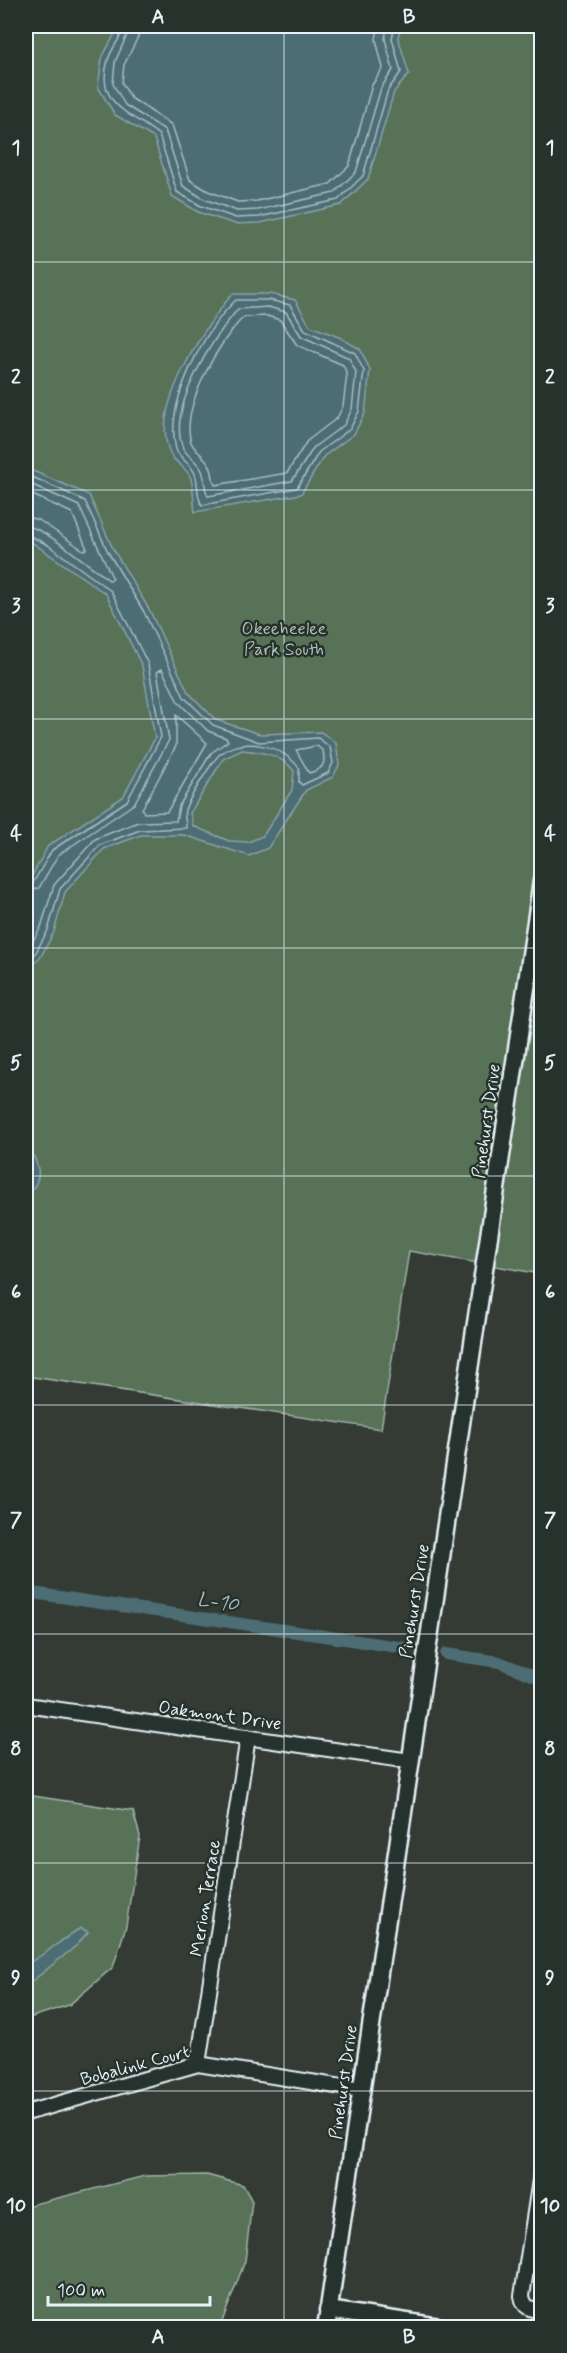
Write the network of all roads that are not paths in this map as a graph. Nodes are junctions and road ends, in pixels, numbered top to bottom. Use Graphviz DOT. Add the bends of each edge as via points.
graph roads {
  1 [pos="542,881"];
  2 [pos="26,1705"];
  3 [pos="248,1737"];
  4 [pos="410,1761"];
  5 [pos="198,2064"];
  6 [pos="361,2090"];
  7 [pos="26,2113"];
  8 [pos="542,2167"];
  9 [pos="328,2310"];
  10 [pos="542,2311"];
  11 [pos="326,2328"];
  12 [pos="446,2328"];
  1 -- 4 [label="street, Pinehurst Drive"];
  2 -- 3 [label="street, Oakmont Drive"];
  3 -- 4 [label="street, Oakmont Drive"];
  3 -- 5 [label="street, Merion Terrace"];
  4 -- 6 [label="street, Pinehurst Drive"];
  5 -- 6 [label="street, Bobalink Court"];
  5 -- 7 [label="street, Bobalink Court"];
  6 -- 9 [label="street, Pinehurst Drive"];
  8 -- 10 [label="street" via="522,2296 529,2309"];
  9 -- 11 [label="street, Pinehurst Drive"];
  9 -- 12 [label="street"];
}
